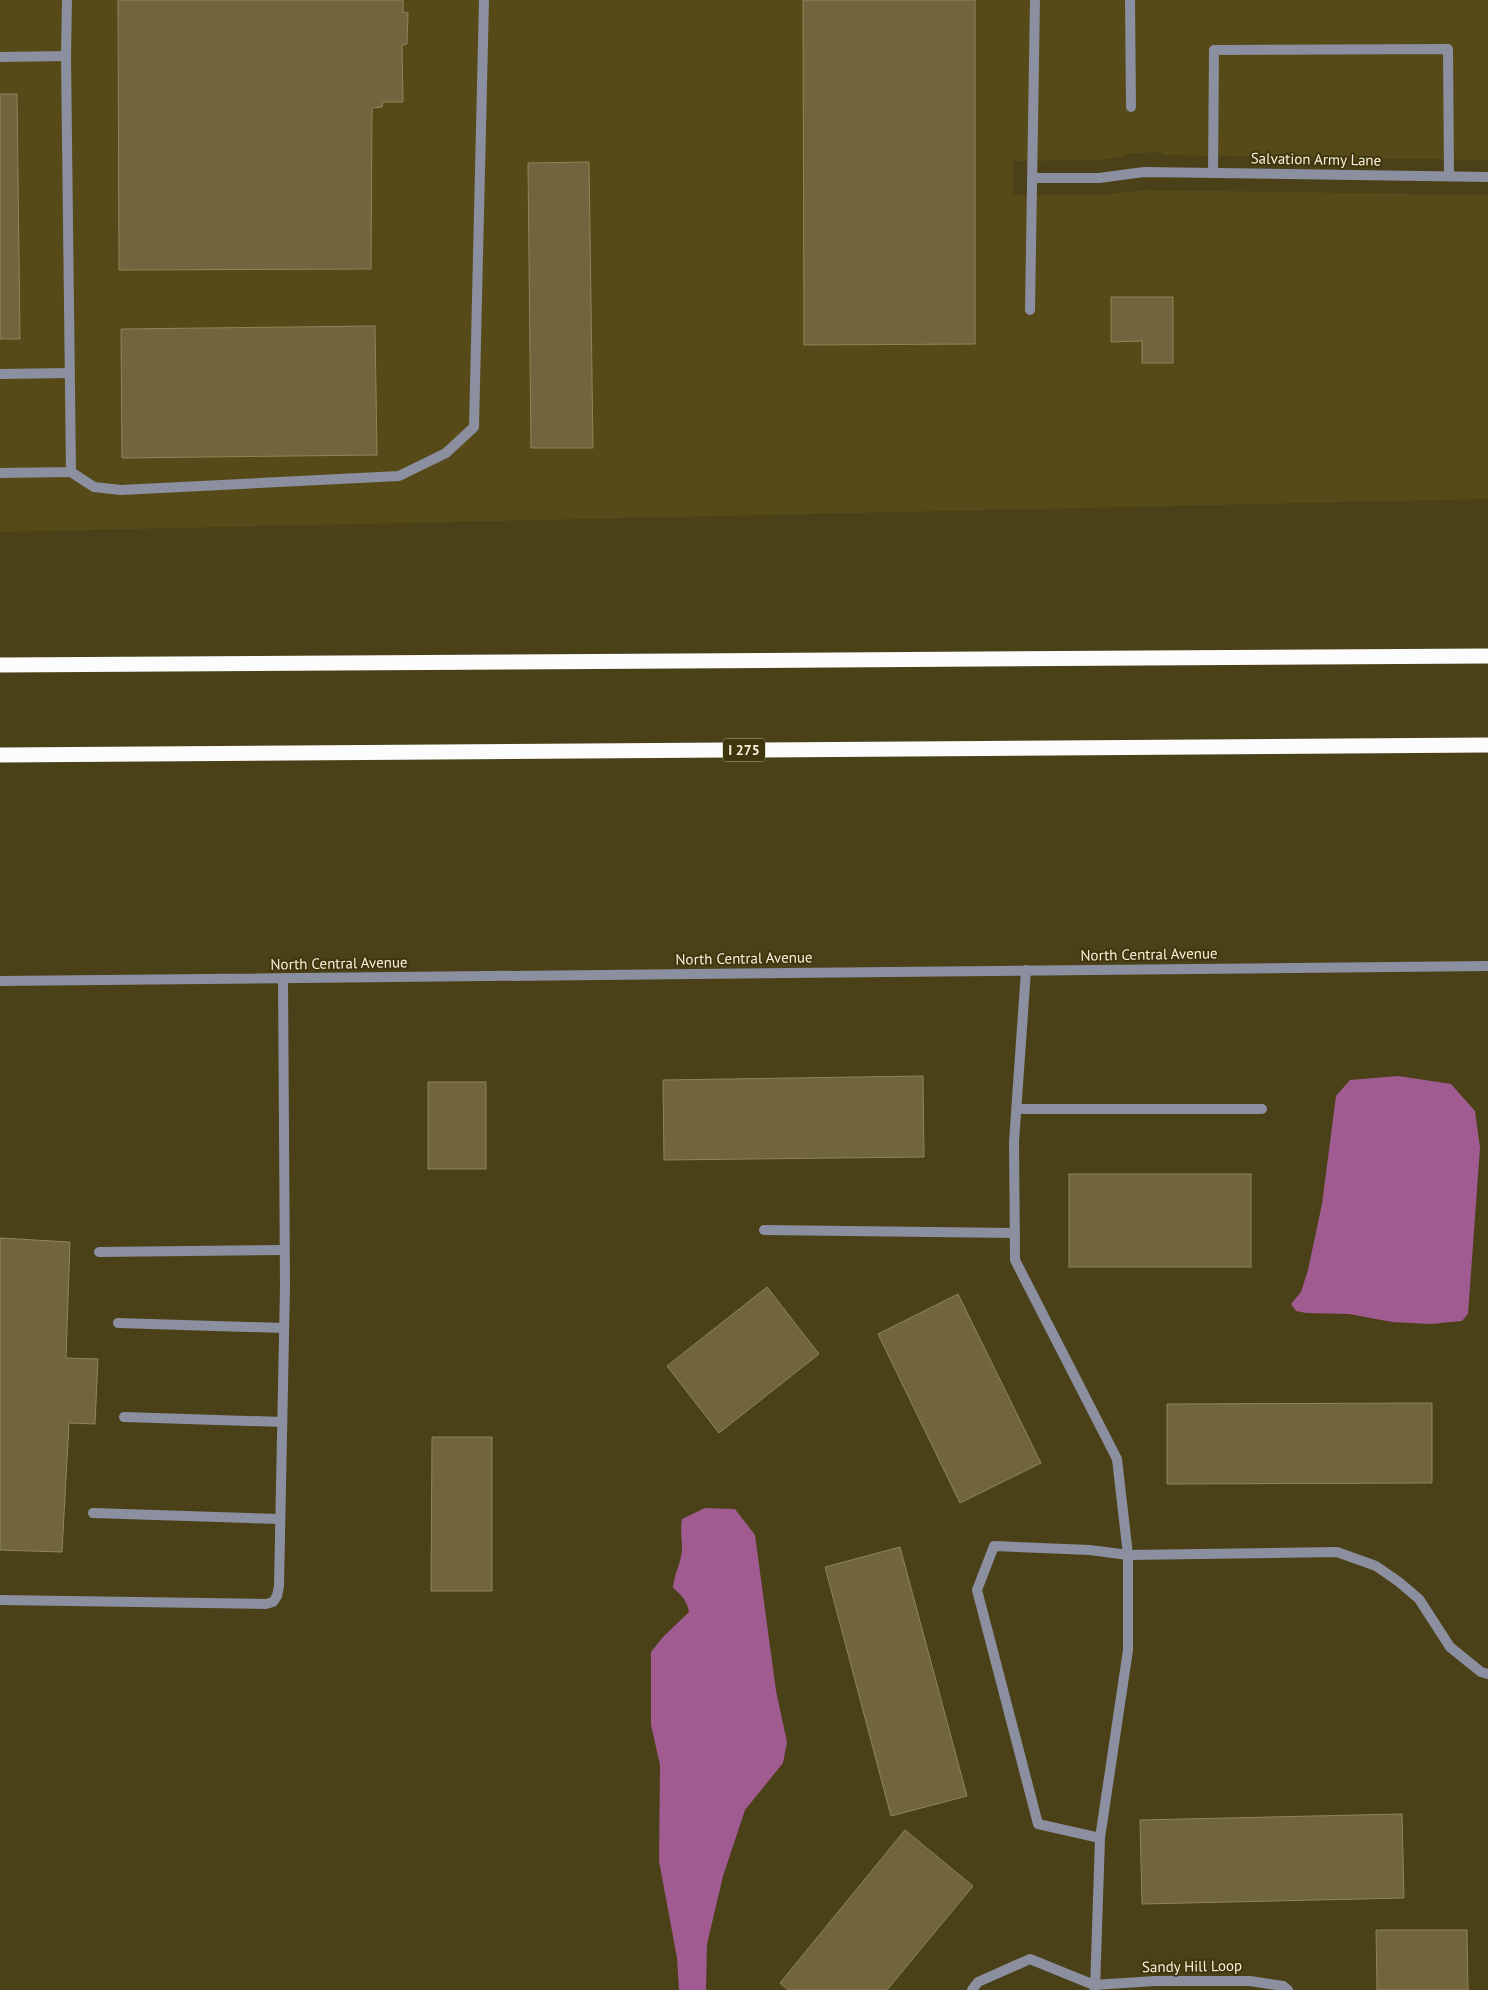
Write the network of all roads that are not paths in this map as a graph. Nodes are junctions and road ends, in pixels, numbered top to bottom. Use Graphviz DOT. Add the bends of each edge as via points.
graph roads {
  1 [pos="67,0"];
  2 [pos="484,0"];
  3 [pos="1035,0"];
  4 [pos="1130,0"];
  5 [pos="66,56"];
  6 [pos="0,57"];
  7 [pos="1131,107"];
  8 [pos="1213,173"];
  9 [pos="1449,176"];
  10 [pos="1488,177"];
  11 [pos="1032,178"];
  12 [pos="1030,310"];
  13 [pos="70,373"];
  14 [pos="0,374"];
  15 [pos="71,472"];
  16 [pos="0,473"];
  17 [pos="1488,656"];
  18 [pos="0,665"];
  19 [pos="1488,745"];
  20 [pos="0,755"];
  21 [pos="1488,966"];
  22 [pos="1026,970"];
  23 [pos="283,978"];
  24 [pos="0,981"];
  25 [pos="1262,1108"];
  26 [pos="1016,1109"];
  27 [pos="764,1230"];
  28 [pos="1015,1233"];
  29 [pos="284,1250"];
  30 [pos="99,1252"];
  31 [pos="118,1323"];
  32 [pos="284,1328"];
  33 [pos="124,1416"];
  34 [pos="282,1422"];
  35 [pos="93,1513"];
  36 [pos="280,1519"];
  37 [pos="1128,1555"];
  38 [pos="0,1600"];
  39 [pos="1488,1674"];
  40 [pos="1100,1838"];
  41 [pos="1094,1987"];
  42 [pos="972,1990"];
  43 [pos="1288,1990"];
  1 -- 5 [label="street"];
  2 -- 15 [label="street" via="474,427 446,453 399,476 121,490 94,487"];
  3 -- 11 [label="street"];
  4 -- 7 [label="street"];
  5 -- 6 [label="street"];
  5 -- 13 [label="street"];
  8 -- 9 [label="street, Salvation Army Lane"];
  8 -- 9 [label="street" via="1214,50 1448,49"];
  8 -- 11 [label="street, Salvation Army Lane" via="1144,172 1099,178"];
  9 -- 10 [label="street, Salvation Army Lane"];
  11 -- 12 [label="street"];
  13 -- 14 [label="street"];
  13 -- 15 [label="street"];
  15 -- 16 [label="street"];
  17 -- 18 [label="highway"];
  19 -- 20 [label="highway, I 275"];
  21 -- 22 [label="street, North Central Avenue"];
  22 -- 23 [label="street, North Central Avenue"];
  22 -- 26 [label="street"];
  23 -- 24 [label="street, North Central Avenue"];
  23 -- 29 [label="street"];
  25 -- 26 [label="street"];
  26 -- 28 [label="street"];
  27 -- 28 [label="street"];
  28 -- 37 [label="street" via="1015,1260 1117,1459"];
  29 -- 30 [label="street"];
  29 -- 32 [label="street"];
  31 -- 32 [label="street"];
  32 -- 34 [label="street"];
  33 -- 34 [label="street"];
  34 -- 36 [label="street"];
  35 -- 36 [label="street"];
  36 -- 38 [label="street" via="279,1586 273,1602"];
  37 -- 39 [label="street" via="1338,1552 1376,1566 1420,1599 1450,1647"];
  37 -- 40 [label="street" via="1128,1650"];
  37 -- 40 [label="street" via="994,1546 977,1590 1038,1824"];
  40 -- 41 [label="street"];
  41 -- 42 [label="street" via="1030,1959 978,1982"];
  41 -- 43 [label="street, Sandy Hill Loop" via="1155,1981 1250,1981 1284,1986"];
}
